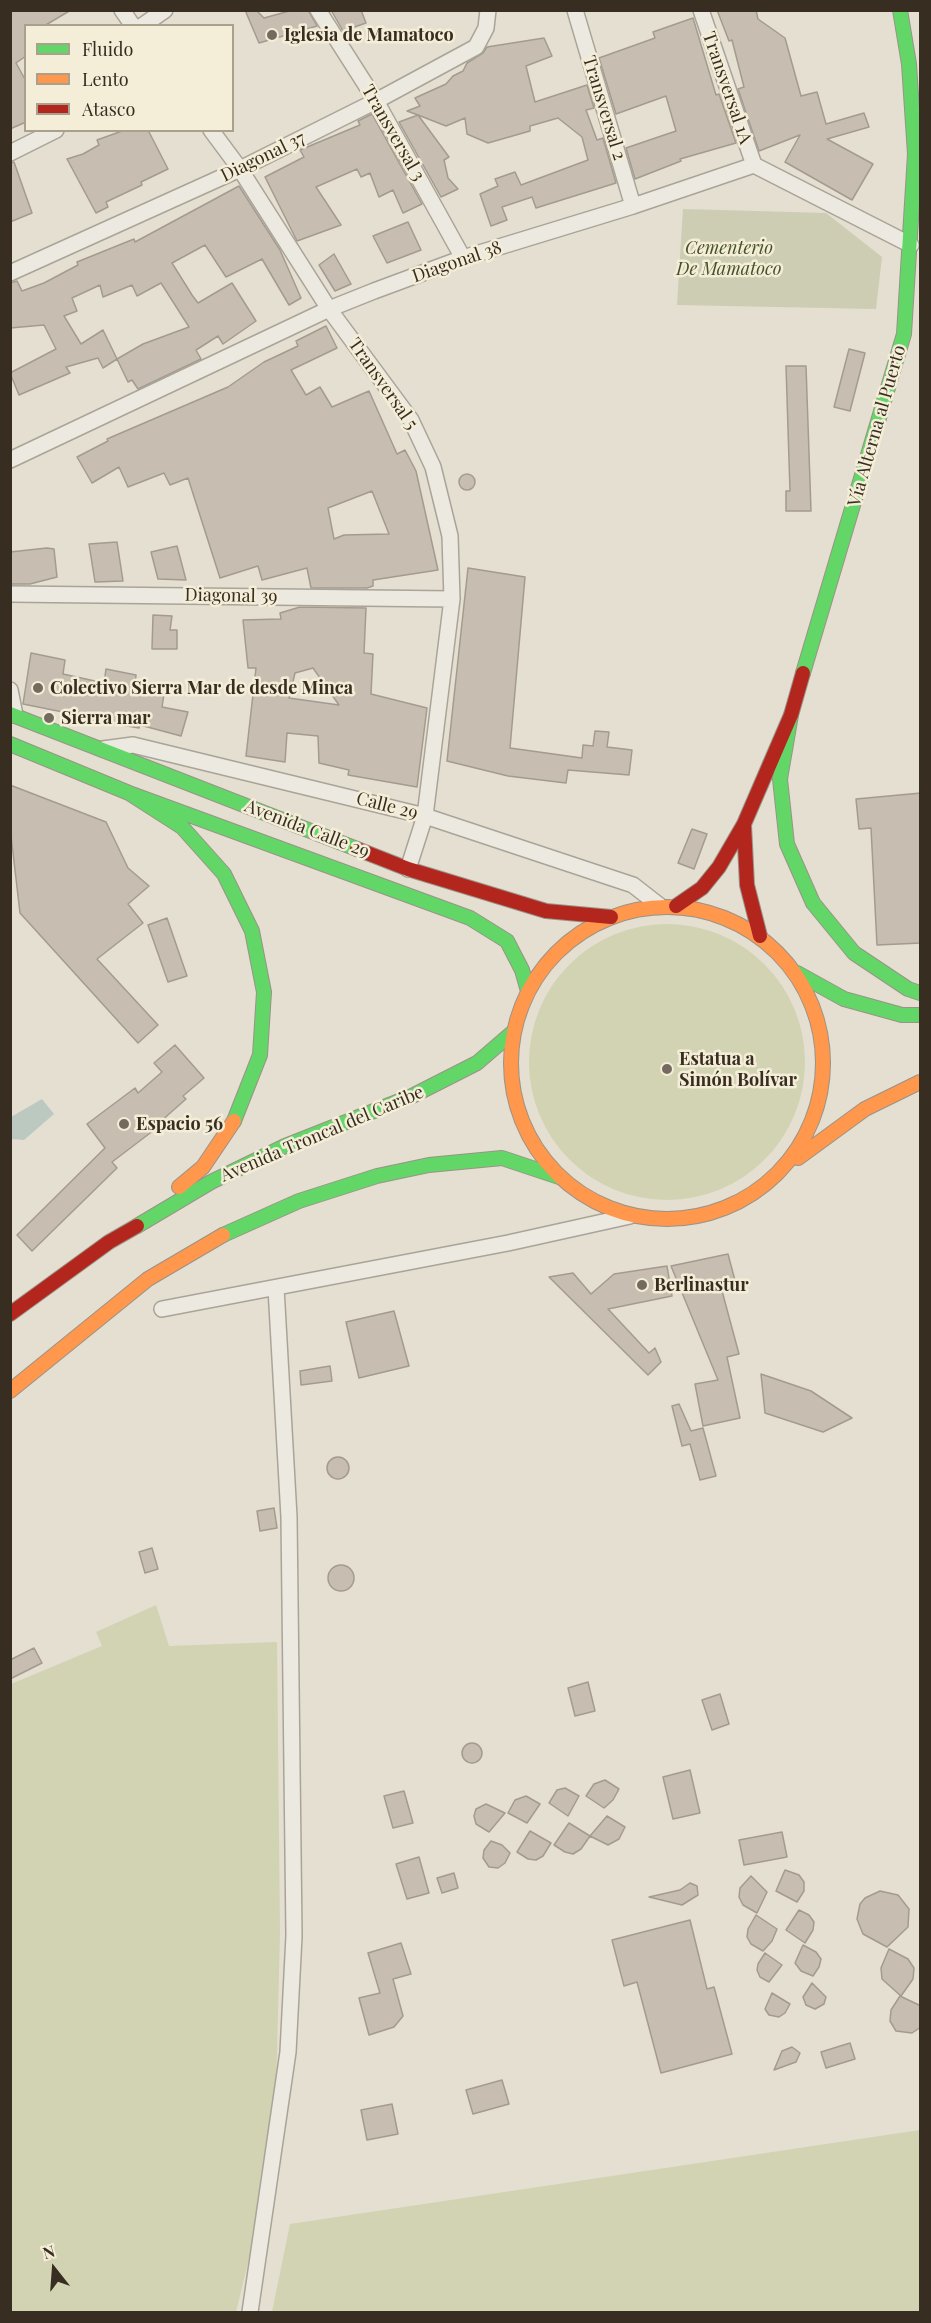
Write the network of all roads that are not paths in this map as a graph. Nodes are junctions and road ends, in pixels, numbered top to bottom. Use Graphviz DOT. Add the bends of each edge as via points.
graph roads {
  1 [pos="122,10"];
  2 [pos="165,10"];
  3 [pos="318,10"];
  4 [pos="488,10"];
  5 [pos="575,10"];
  6 [pos="701,10"];
  7 [pos="900,10"];
  8 [pos="132,24"];
  9 [pos="145,24"];
  10 [pos="376,101"];
  11 [pos="52,132"];
  12 [pos="212,132"];
  13 [pos="10,153"];
  14 [pos="754,165"];
  15 [pos="240,169"];
  16 [pos="633,206"];
  17 [pos="911,246"];
  18 [pos="464,258"];
  19 [pos="10,273"];
  20 [pos="329,309"];
  21 [pos="10,460"];
  22 [pos="10,594"];
  23 [pos="452,598"];
  24 [pos="10,690"];
  25 [pos="13,714"];
  26 [pos="791,716"];
  27 [pos="10,744"];
  28 [pos="103,749"];
  29 [pos="129,793"];
  30 [pos="425,816"];
  31 [pos="744,824"];
  32 [pos="408,869"];
  33 [pos="660,906"];
  34 [pos="676,906"];
  35 [pos="611,917"];
  36 [pos="760,936"];
  37 [pos="797,973"];
  38 [pos="528,991"];
  39 [pos="921,993"];
  40 [pos="921,1015"];
  41 [pos="513,1032"];
  42 [pos="921,1082"];
  43 [pos="785,1167"];
  44 [pos="558,1177"];
  45 [pos="630,1216"];
  46 [pos="109,1242"];
  47 [pos="276,1288"];
  48 [pos="162,1309"];
  49 [pos="10,1314"];
  50 [pos="10,1391"];
  51 [pos="250,2313"];
  1 -- 8 [label="street"];
  2 -- 9 [label="street"];
  3 -- 10 [label="street, Transversal 3"];
  4 -- 10 [label="street, Diagonal 37" via="486,28 476,47"];
  5 -- 16 [label="street, Transversal 2"];
  6 -- 14 [label="street, Transversal 1A"];
  7 -- 17 [label="main road, Vía Alterna al Puerto" via="909,64 915,154"];
  10 -- 15 [label="street, Diagonal 37"];
  10 -- 18 [label="street, Transversal 3"];
  11 -- 13 [label="street"];
  12 -- 15 [label="street, Transversal 5"];
  14 -- 16 [label="street, Diagonal 38"];
  14 -- 17 [label="street"];
  15 -- 19 [label="street, Diagonal 37"];
  15 -- 20 [label="street, Transversal 5"];
  16 -- 18 [label="street, Diagonal 38"];
  17 -- 26 [label="main road, Vía Alterna al Puerto" via="904,334"];
  18 -- 20 [label="street, Diagonal 38"];
  20 -- 21 [label="street, Diagonal 38"];
  20 -- 23 [label="street, Transversal 5" via="411,420 433,467 450,536"];
  22 -- 23 [label="street, Diagonal 39"];
  23 -- 30 [label="street, Transversal 5"];
  24 -- 25 [label="street"];
  25 -- 28 [label="main road, Avenida Calle 29"];
  26 -- 31 [label="main road, Vía Alterna al Puerto"];
  26 -- 39 [label="main road" via="780,779 786,833 813,903 854,953 908,989"];
  27 -- 29 [label="main road, Avenida Calle 29"];
  28 -- 30 [label="street, Calle 29" via="133,745"];
  28 -- 32 [label="main road, Avenida Calle 29"];
  29 -- 38 [label="main road, Avenida Calle 29" via="470,918 507,941"];
  29 -- 46 [label="main road" via="182,828 224,874 252,930 264,992 260,1055 239,1114 203,1167"];
  30 -- 32 [label="street, Transversal 5"];
  30 -- 33 [label="street, Calle 29" via="633,885"];
  31 -- 34 [label="main road, Vía Alterna al Puerto" via="702,888"];
  31 -- 36 [label="main road, Vía Alterna al Puerto" via="747,885"];
  32 -- 35 [label="main road, Avenida Calle 29" via="546,911"];
  33 -- 34 [label="main road"];
  33 -- 35 [label="main road"];
  34 -- 36 [label="main road" via="720,915"];
  35 -- 38 [label="main road" via="578,935 549,960"];
  36 -- 37 [label="main road"];
  37 -- 40 [label="main road" via="844,999 902,1015"];
  37 -- 43 [label="main road" via="820,1020 825,1072 813,1123"];
  38 -- 41 [label="main road"];
  41 -- 44 [label="main road" via="510,1063 519,1115 538,1153"];
  41 -- 46 [label="main road, Avenida Troncal del Caribe" via="477,1063 412,1096 275,1151 211,1182"];
  42 -- 43 [label="main road" via="865,1109"];
  43 -- 45 [label="main road" via="760,1190 698,1217 664,1220"];
  44 -- 45 [label="main road" via="592,1201"];
  44 -- 50 [label="main road" via="502,1158 429,1165 377,1176 299,1201 234,1229 148,1279"];
  45 -- 47 [label="street"];
  46 -- 49 [label="main road, Avenida Troncal del Caribe"];
  47 -- 48 [label="street"];
  47 -- 51 [label="street" via="289,1517 294,1936 288,2052"];
}
